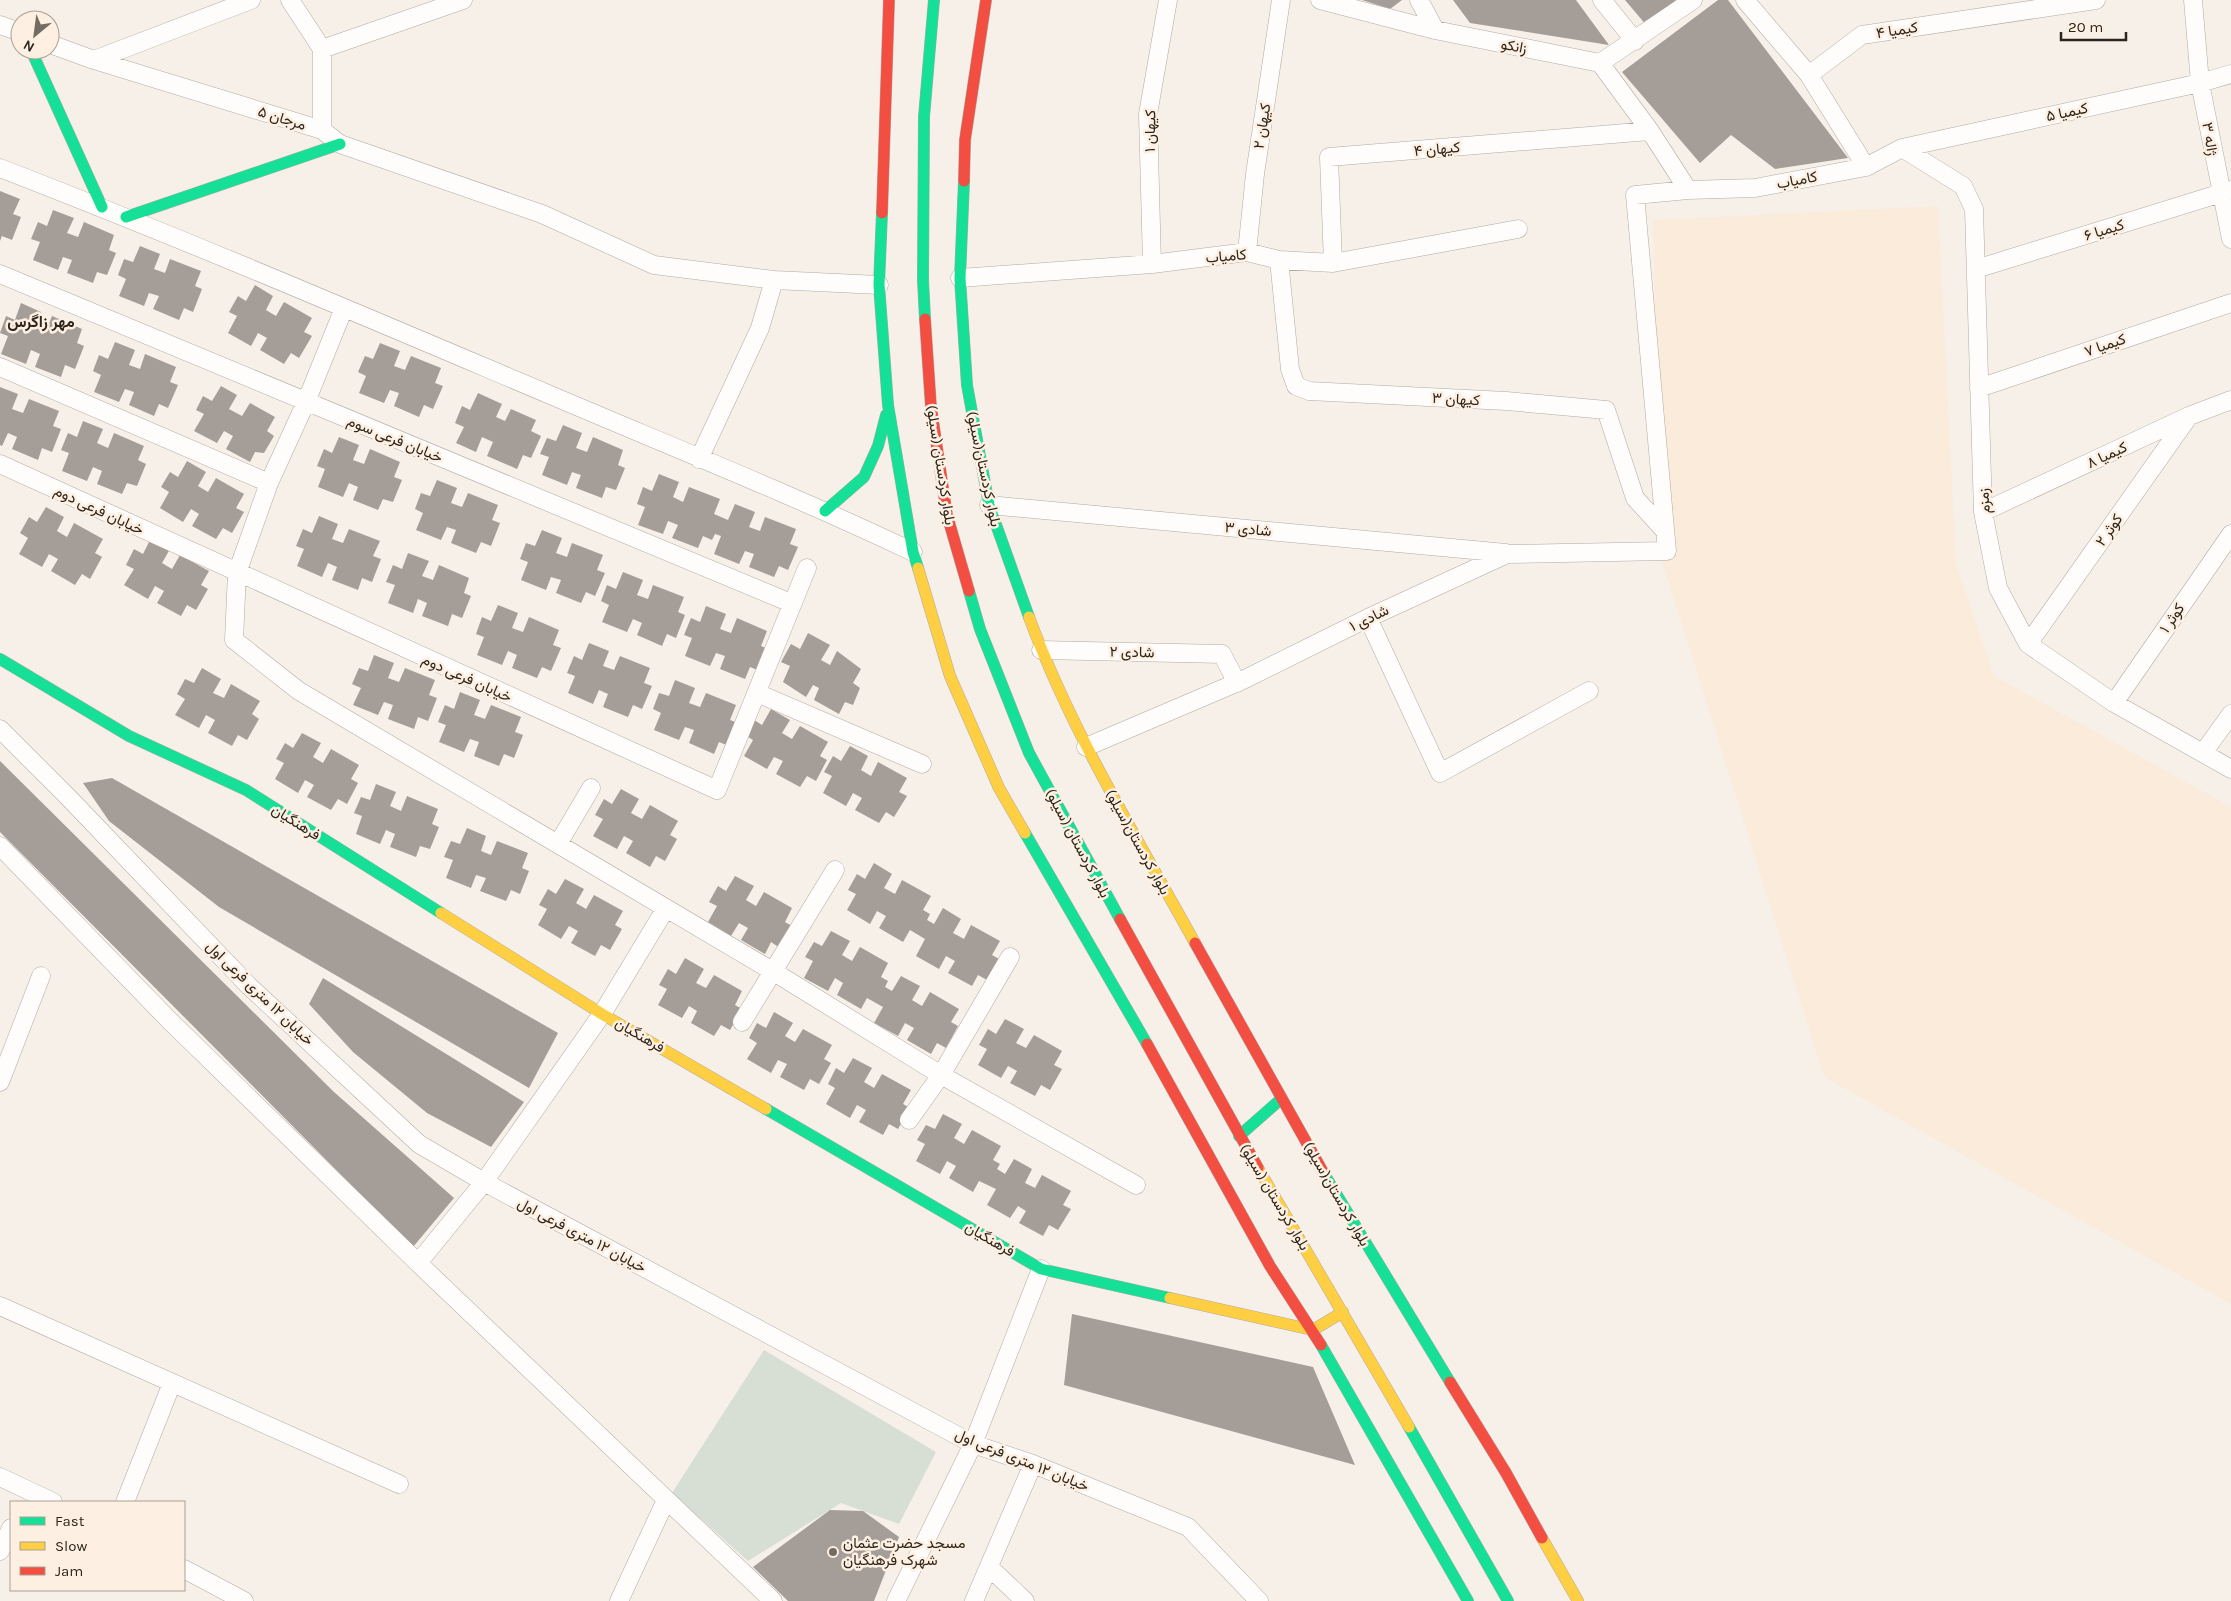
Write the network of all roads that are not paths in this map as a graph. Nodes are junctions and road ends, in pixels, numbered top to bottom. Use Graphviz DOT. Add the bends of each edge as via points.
graph roads {
  1 [pos="251,0"];
  2 [pos="290,0"];
  3 [pos="463,0"];
  4 [pos="889,0"];
  5 [pos="934,0"];
  6 [pos="986,0"];
  7 [pos="1168,0"];
  8 [pos="1281,0"];
  9 [pos="1320,0"];
  10 [pos="1419,0"];
  11 [pos="1602,0"];
  12 [pos="1693,0"];
  13 [pos="1745,0"];
  14 [pos="2096,0"];
  15 [pos="2193,0"];
  16 [pos="1435,30"];
  17 [pos="1635,41"];
  18 [pos="60,48"];
  19 [pos="322,49"];
  20 [pos="35,60"];
  21 [pos="94,60"];
  22 [pos="1600,63"];
  23 [pos="2231,74"];
  24 [pos="1809,75"];
  25 [pos="2200,83"];
  26 [pos="322,130"];
  27 [pos="1650,132"];
  28 [pos="340,144"];
  29 [pos="1902,148"];
  30 [pos="1866,167"];
  31 [pos="0,168"];
  32 [pos="1688,190"];
  33 [pos="2226,192"];
  34 [pos="102,207"];
  35 [pos="126,217"];
  36 [pos="1518,229"];
  37 [pos="2231,239"];
  38 [pos="1247,252"];
  39 [pos="1279,260"];
  40 [pos="1333,263"];
  41 [pos="1152,264"];
  42 [pos="1976,269"];
  43 [pos="0,274"];
  44 [pos="960,278"];
  45 [pos="774,280"];
  46 [pos="879,285"];
  47 [pos="2231,302"];
  48 [pos="344,308"];
  49 [pos="0,367"];
  50 [pos="1979,388"];
  51 [pos="2231,400"];
  52 [pos="306,402"];
  53 [pos="888,406"];
  54 [pos="2189,416"];
  55 [pos="699,459"];
  56 [pos="0,464"];
  57 [pos="269,483"];
  58 [pos="989,505"];
  59 [pos="825,511"];
  60 [pos="1983,512"];
  61 [pos="1665,531"];
  62 [pos="2231,534"];
  63 [pos="913,552"];
  64 [pos="1507,554"];
  65 [pos="807,568"];
  66 [pos="237,573"];
  67 [pos="791,603"];
  68 [pos="1368,618"];
  69 [pos="2028,644"];
  70 [pos="1041,650"];
  71 [pos="0,659"];
  72 [pos="1237,683"];
  73 [pos="1589,691"];
  74 [pos="757,693"];
  75 [pos="2114,703"];
  76 [pos="2231,714"];
  77 [pos="0,729"];
  78 [pos="1086,747"];
  79 [pos="2203,753"];
  80 [pos="922,764"];
  81 [pos="2231,769"];
  82 [pos="591,788"];
  83 [pos="558,844"];
  84 [pos="0,846"];
  85 [pos="835,870"];
  86 [pos="666,908"];
  87 [pos="1010,957"];
  88 [pos="774,972"];
  89 [pos="41,976"];
  90 [pos="602,1014"];
  91 [pos="742,1022"];
  92 [pos="941,1075"];
  93 [pos="0,1082"];
  94 [pos="1281,1099"];
  95 [pos="909,1120"];
  96 [pos="1239,1136"];
  97 [pos="484,1182"];
  98 [pos="1136,1185"];
  99 [pos="418,1263"];
  100 [pos="1042,1269"];
  101 [pos="0,1306"];
  102 [pos="1343,1312"];
  103 [pos="1313,1330"];
  104 [pos="172,1383"];
  105 [pos="974,1444"];
  106 [pos="1033,1464"];
  107 [pos="0,1477"];
  108 [pos="399,1484"];
  109 [pos="27,1497"];
  110 [pos="666,1500"];
  111 [pos="48,1501"];
  112 [pos="125,1501"];
  113 [pos="10,1530"];
  114 [pos="0,1551"];
  115 [pos="989,1567"];
  116 [pos="185,1570"];
  117 [pos="244,1601"];
  118 [pos="619,1601"];
  119 [pos="773,1601"];
  120 [pos="896,1601"];
  121 [pos="974,1601"];
  122 [pos="1025,1601"];
  123 [pos="1258,1601"];
  124 [pos="1468,1601"];
  125 [pos="1508,1601"];
  126 [pos="1578,1601"];
  1 -- 21 [label="street"];
  2 -- 19 [label="street"];
  3 -- 19 [label="street"];
  4 -- 46 [label="street"];
  5 -- 96 [label="street, بلوار کردستان (سیلو)" via="924,117 923,280 931,408 947,515 980,629 1029,753"];
  6 -- 44 [label="street, بلوار کردستان(سیلو)" via="965,140"];
  7 -- 41 [label="street, کیهان ۱" via="1148,114"];
  8 -- 38 [label="street, کیهان ۲" via="1255,174"];
  9 -- 16 [label="street, زانکو"];
  10 -- 16 [label="street"];
  11 -- 17 [label="street"];
  12 -- 17 [label="street"];
  13 -- 24 [label="street"];
  14 -- 24 [label="street, کیمیا ۴" via="1862,35"];
  15 -- 25 [label="street, ژاله ۳"];
  16 -- 22 [label="street, زانکو"];
  17 -- 22 [label="street"];
  18 -- 21 [label="street, مرجان ۵"];
  19 -- 26 [label="street, مرجان ۵"];
  20 -- 34 [label="street"];
  21 -- 26 [label="street, مرجان ۵"];
  22 -- 27 [label="street"];
  23 -- 25 [label="street, کیمیا ۵"];
  24 -- 30 [label="street"];
  25 -- 29 [label="street, کیمیا ۵"];
  25 -- 33 [label="street, ژاله ۳"];
  26 -- 28 [label="street"];
  27 -- 32 [label="street"];
  27 -- 40 [label="street, کیهان ۴" via="1329,157"];
  28 -- 35 [label="street"];
  28 -- 45 [label="street" via="542,214 654,265"];
  29 -- 30 [label="street, کامیاب"];
  29 -- 42 [label="street, زمزم" via="1963,186 1974,209"];
  30 -- 32 [label="street, کامیاب" via="1755,188"];
  31 -- 34 [label="street"];
  32 -- 61 [label="street, کامیاب" via="1635,195"];
  33 -- 37 [label="street, ژاله ۳"];
  33 -- 42 [label="street, کیمیا ۶"];
  34 -- 35 [label="street"];
  35 -- 48 [label="street"];
  36 -- 40 [label="street, کامیاب"];
  38 -- 39 [label="street, کامیاب"];
  38 -- 41 [label="street, کامیاب"];
  39 -- 40 [label="street, کامیاب"];
  39 -- 61 [label="street, کیهان ۳" via="1290,369 1296,386 1309,391 1506,401 1606,410 1634,498"];
  41 -- 44 [label="street, کامیاب"];
  42 -- 50 [label="street, زمزم"];
  43 -- 52 [label="street, خیابان فرعی سوم"];
  44 -- 58 [label="street, بلوار کردستان(سیلو)" via="967,385"];
  45 -- 46 [label="street"];
  45 -- 55 [label="street" via="760,328"];
  46 -- 53 [label="street"];
  47 -- 50 [label="street, کیمیا ۷"];
  48 -- 52 [label="street"];
  48 -- 55 [label="street"];
  49 -- 57 [label="street"];
  50 -- 60 [label="street, زمزم"];
  51 -- 54 [label="street, کیمیا ۸"];
  52 -- 57 [label="street"];
  52 -- 67 [label="street, خیابان فرعی سوم"];
  53 -- 59 [label="street" via="878,446 864,477"];
  53 -- 63 [label="street"];
  54 -- 60 [label="street, کیمیا ۸"];
  54 -- 69 [label="street, کوثر ۲"];
  55 -- 59 [label="street"];
  56 -- 66 [label="street, خیابان فرعی دوم"];
  57 -- 66 [label="street"];
  58 -- 64 [label="street, شادی ۳"];
  58 -- 70 [label="street, بلوار کردستان(سیلو)"];
  59 -- 63 [label="street"];
  60 -- 69 [label="street, زمزم" via="1998,588"];
  61 -- 64 [label="street, شادی ۱" via="1667,551"];
  62 -- 75 [label="street, کوثر ۱"];
  63 -- 103 [label="street" via="950,676 998,788 1154,1054 1270,1266"];
  64 -- 68 [label="street, شادی ۱"];
  65 -- 67 [label="street, خیابان فرعی دوم"];
  66 -- 74 [label="street, خیابان فرعی دوم" via="717,790"];
  66 -- 83 [label="street" via="234,640 299,691"];
  67 -- 74 [label="street, خیابان فرعی دوم"];
  68 -- 72 [label="street, شادی ۱"];
  68 -- 73 [label="street" via="1440,773"];
  69 -- 75 [label="street, زمزم"];
  70 -- 72 [label="street, شادی ۲" via="1222,654"];
  70 -- 78 [label="street, بلوار کردستان(سیلو)"];
  71 -- 90 [label="street, فرهنگیان" via="128,736 246,790"];
  72 -- 78 [label="street, شادی ۱"];
  74 -- 80 [label="street"];
  75 -- 79 [label="street, زمزم"];
  76 -- 79 [label="street"];
  77 -- 97 [label="street, خیابان ۱۲ متری فرعی اول" via="249,986 419,1144"];
  78 -- 94 [label="street, بلوار کردستان(سیلو)"];
  79 -- 81 [label="street, زمزم"];
  82 -- 83 [label="street"];
  83 -- 86 [label="street"];
  84 -- 99 [label="street" via="169,1020"];
  85 -- 88 [label="street"];
  86 -- 88 [label="street"];
  86 -- 90 [label="street"];
  87 -- 92 [label="street"];
  88 -- 91 [label="street"];
  88 -- 92 [label="street"];
  89 -- 93 [label="street"];
  90 -- 97 [label="street"];
  90 -- 100 [label="street, فرهنگیان"];
  92 -- 95 [label="street"];
  92 -- 98 [label="street"];
  94 -- 96 [label="street"];
  94 -- 126 [label="street, بلوار کردستان(سیلو)" via="1355,1227 1506,1473"];
  96 -- 102 [label="street, بلوار کردستان (سیلو)"];
  97 -- 99 [label="street"];
  97 -- 105 [label="street, خیابان ۱۲ متری فرعی اول"];
  99 -- 110 [label="street"];
  100 -- 103 [label="street, فرهنگیان"];
  100 -- 105 [label="street"];
  101 -- 104 [label="street"];
  102 -- 103 [label="street"];
  102 -- 125 [label="street, بلوار کردستان (سیلو)"];
  103 -- 124 [label="street"];
  104 -- 108 [label="street"];
  104 -- 112 [label="street"];
  105 -- 106 [label="street, خیابان ۱۲ متری فرعی اول"];
  105 -- 120 [label="street"];
  106 -- 115 [label="street"];
  106 -- 123 [label="street, خیابان ۱۲ متری فرعی اول" via="1188,1527"];
  107 -- 109 [label="street"];
  109 -- 111 [label="street"];
  110 -- 118 [label="street"];
  110 -- 119 [label="street"];
  113 -- 114 [label="street"];
  115 -- 121 [label="street"];
  115 -- 122 [label="street"];
  116 -- 117 [label="street"];
}
